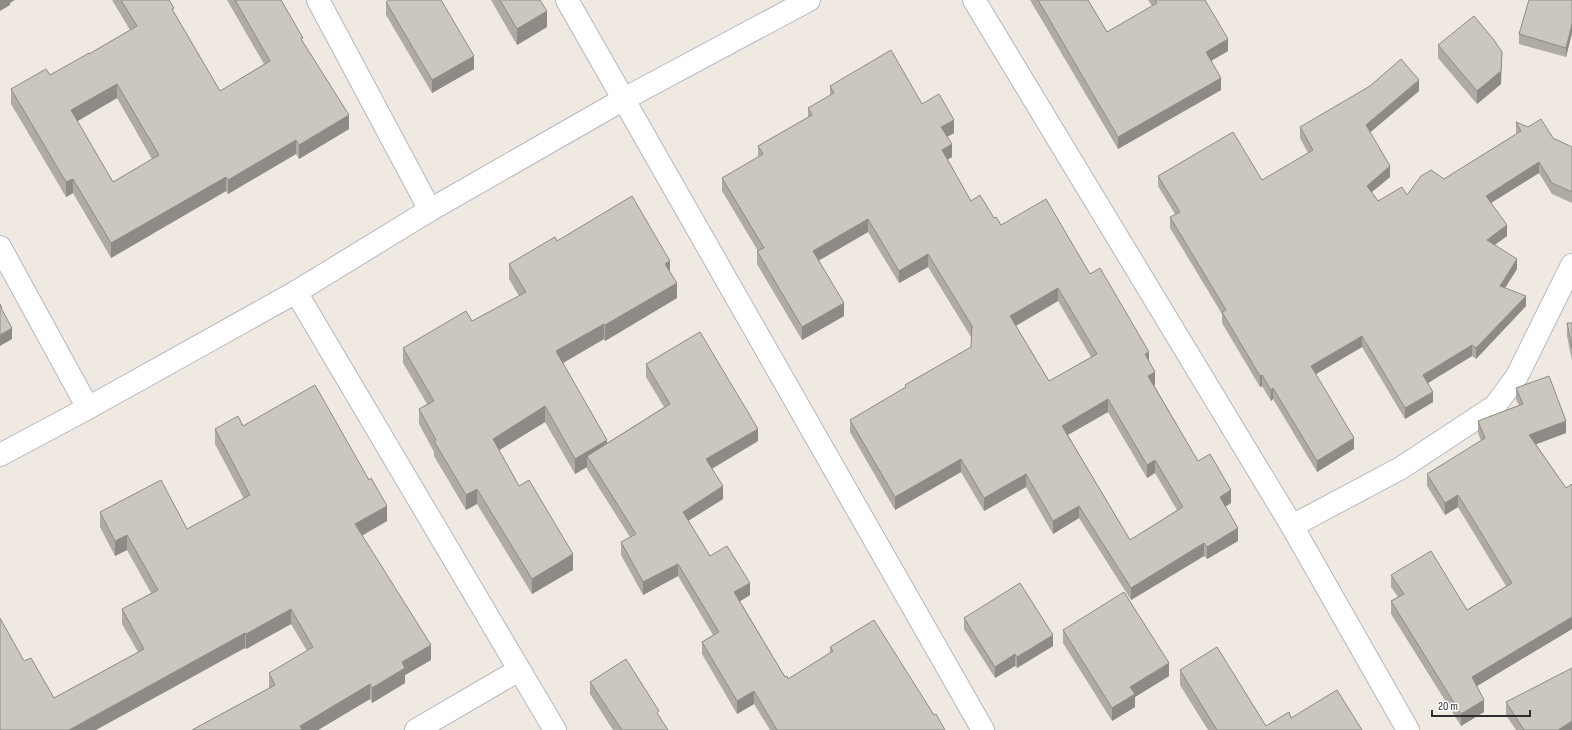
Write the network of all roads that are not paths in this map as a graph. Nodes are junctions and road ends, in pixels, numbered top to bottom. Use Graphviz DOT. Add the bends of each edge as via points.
graph roads {
  1 [pos="318,0"];
  2 [pos="567,0"];
  3 [pos="809,0"];
  4 [pos="974,0"];
  5 [pos="624,99"];
  6 [pos="430,210"];
  7 [pos="0,247"];
  8 [pos="1572,265"];
  9 [pos="296,292"];
  10 [pos="88,408"];
  11 [pos="0,455"];
  12 [pos="1292,526"];
  13 [pos="519,670"];
  14 [pos="416,730"];
  15 [pos="555,730"];
  16 [pos="983,730"];
  17 [pos="1408,730"];
  1 -- 6 [label="street"];
  2 -- 5 [label="street"];
  3 -- 5 [label="street"];
  4 -- 12 [label="street"];
  5 -- 6 [label="street"];
  5 -- 16 [label="street"];
  6 -- 9 [label="street"];
  7 -- 10 [label="street"];
  8 -- 12 [label="street" via="1517,376 1495,406 1401,468"];
  9 -- 10 [label="street"];
  9 -- 13 [label="street"];
  10 -- 11 [label="street"];
  12 -- 17 [label="street"];
  13 -- 14 [label="street"];
  13 -- 15 [label="street"];
}
